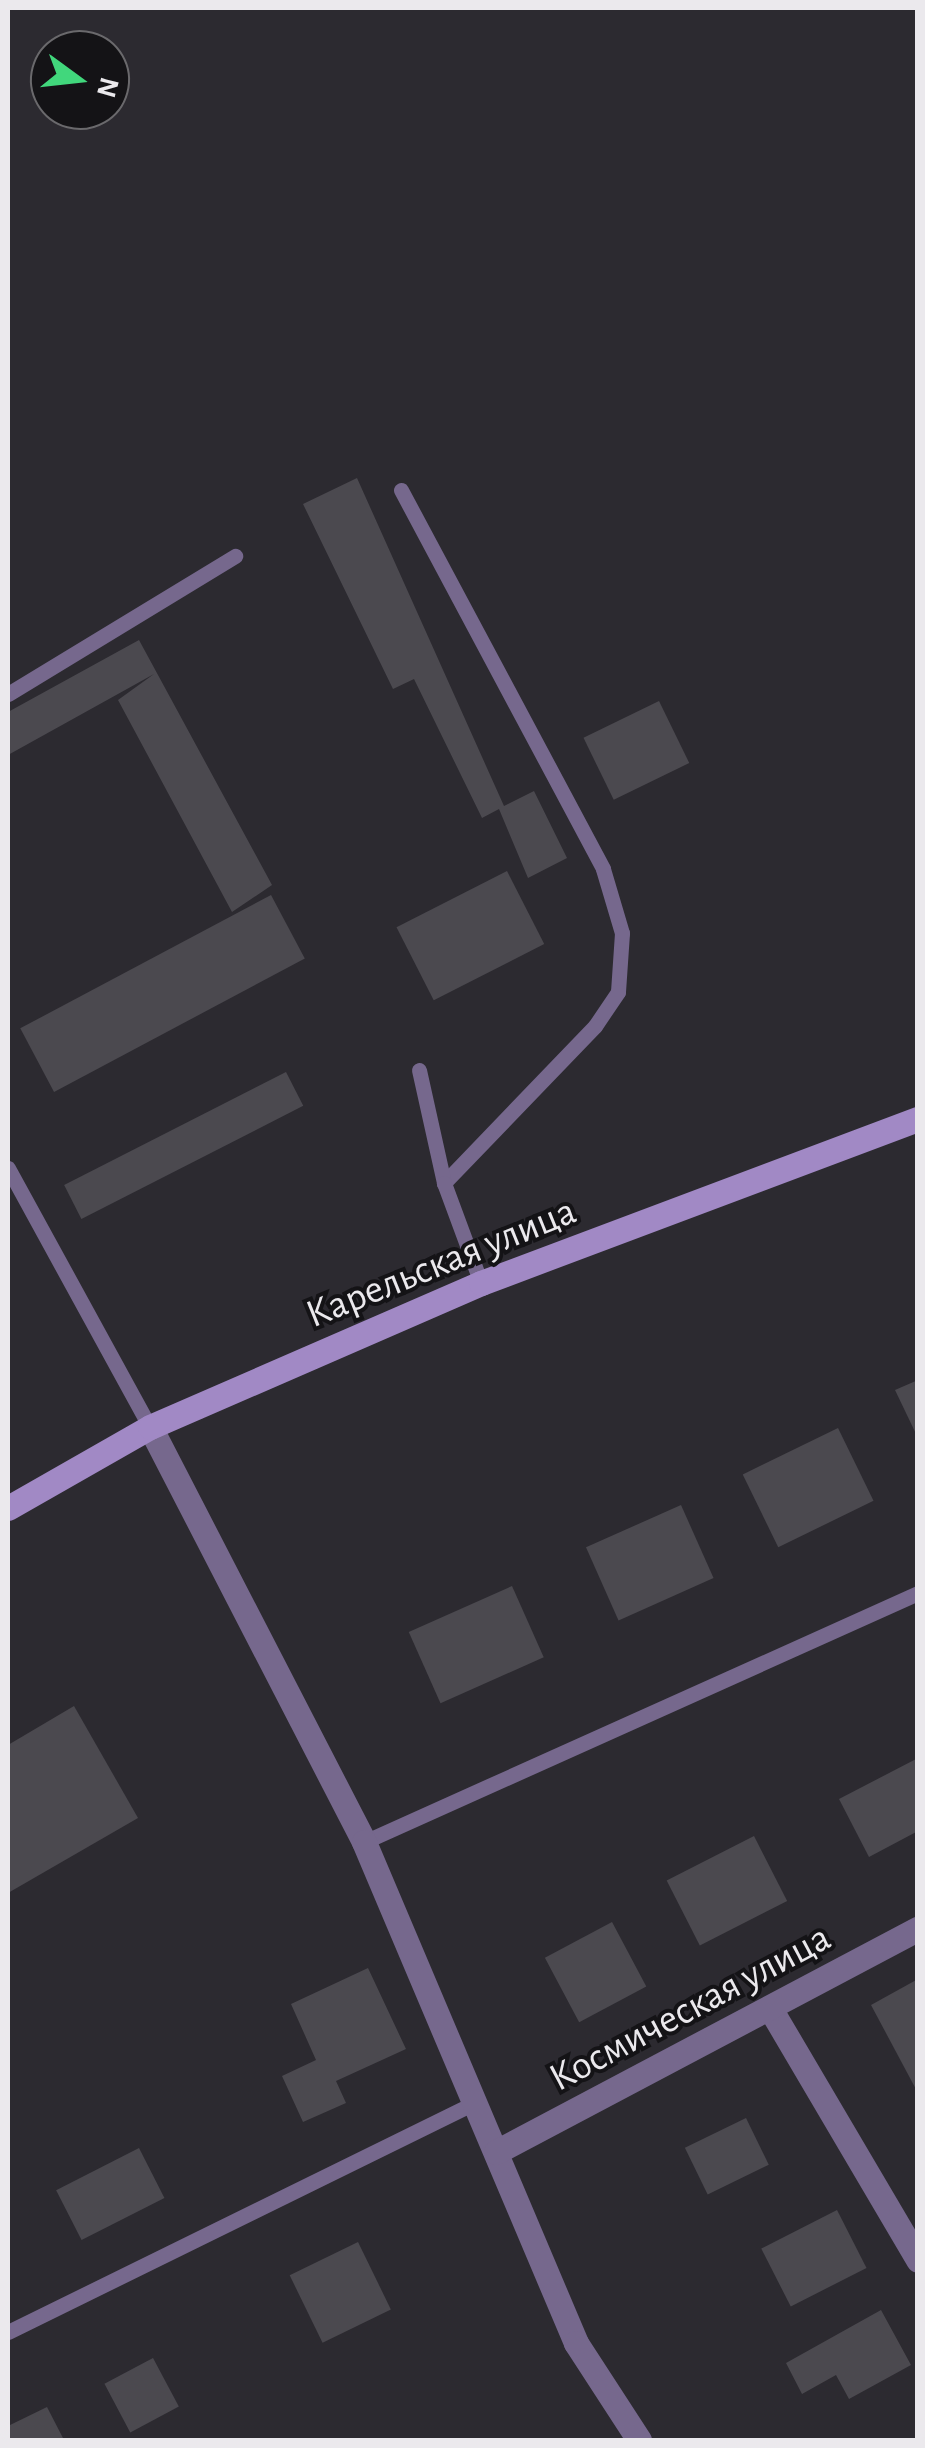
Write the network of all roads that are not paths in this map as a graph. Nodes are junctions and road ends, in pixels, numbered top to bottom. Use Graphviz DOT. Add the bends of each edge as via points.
graph roads {
  1 [pos="402,490"];
  2 [pos="234,556"];
  3 [pos="8,694"];
  4 [pos="419,1070"];
  5 [pos="918,1118"];
  6 [pos="8,1168"];
  7 [pos="444,1184"];
  8 [pos="481,1283"];
  9 [pos="150,1426"];
  10 [pos="8,1508"];
  11 [pos="918,1593"];
  12 [pos="364,1842"];
  13 [pos="918,1929"];
  14 [pos="772,2010"];
  15 [pos="476,2102"];
  16 [pos="496,2152"];
  17 [pos="918,2260"];
  18 [pos="8,2332"];
  19 [pos="640,2440"];
  1 -- 7 [label="lane" via="603,869 622,933 618,992 595,1026"];
  2 -- 3 [label="lane"];
  4 -- 7 [label="lane"];
  5 -- 8 [label="main road, Карельская улица"];
  6 -- 9 [label="lane"];
  7 -- 8 [label="lane"];
  8 -- 9 [label="main road, Карельская улица"];
  9 -- 10 [label="main road, Карельская улица"];
  9 -- 12 [label="street"];
  11 -- 12 [label="lane"];
  12 -- 15 [label="street"];
  13 -- 14 [label="street, Космическая улица"];
  14 -- 16 [label="street, Космическая улица"];
  14 -- 17 [label="street"];
  15 -- 16 [label="street"];
  15 -- 18 [label="lane"];
  16 -- 19 [label="street" via="576,2343"];
}
